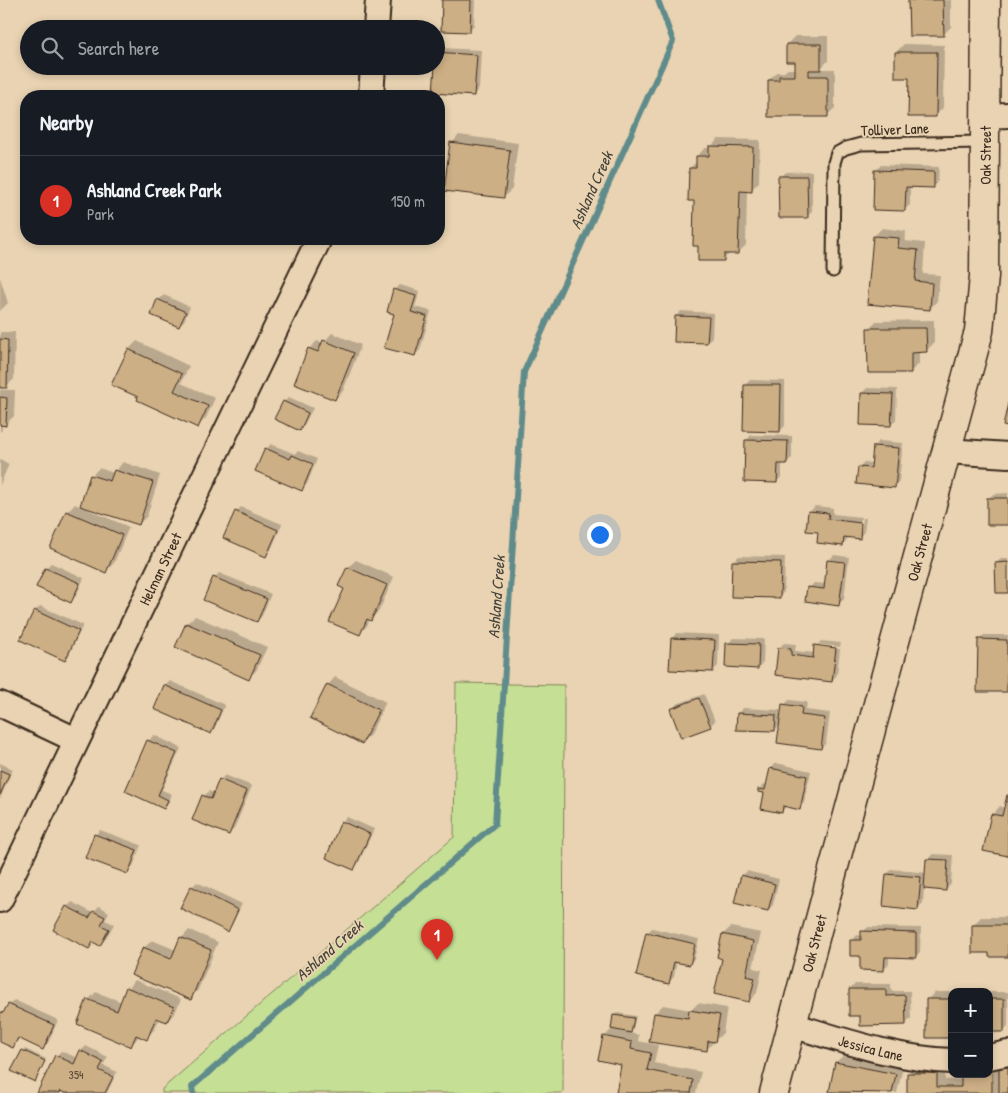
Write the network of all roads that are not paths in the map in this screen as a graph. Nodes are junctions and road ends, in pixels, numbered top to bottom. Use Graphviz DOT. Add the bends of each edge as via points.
graph roads {
  1 [pos="378,0"];
  2 [pos="986,0"];
  3 [pos="377,20"];
  4 [pos="372,75"];
  5 [pos="371,90"];
  6 [pos="992,124"];
  7 [pos="316,245"];
  8 [pos="833,271"];
  9 [pos="946,451"];
  10 [pos="1008,455"];
  11 [pos="0,704"];
  12 [pos="76,740"];
  13 [pos="0,900"];
  14 [pos="792,1025"];
  15 [pos="1008,1053"];
  16 [pos="993,1056"];
  17 [pos="948,1061"];
  18 [pos="774,1093"];
  1 -- 3 [label="street"];
  2 -- 6 [label="street, Oak Street"];
  4 -- 5 [label="street"];
  6 -- 8 [label="lane, Tolliver Lane" via="861,144 837,153 834,163"];
  6 -- 9 [label="street, Oak Street" via="979,331"];
  7 -- 12 [label="street, Helman Street"];
  9 -- 10 [label="street"];
  9 -- 14 [label="street, Oak Street"];
  11 -- 12 [label="street"];
  12 -- 13 [label="street, Helman Street"];
  14 -- 17 [label="street, Jessica Lane" via="890,1054"];
  14 -- 18 [label="street, Oak Street"];
  15 -- 16 [label="street"];
}
